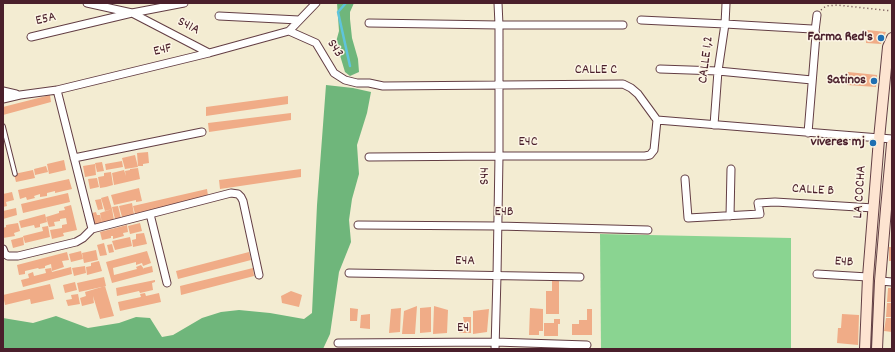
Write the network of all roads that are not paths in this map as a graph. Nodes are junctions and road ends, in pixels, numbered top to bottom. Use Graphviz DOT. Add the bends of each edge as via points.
graph roads {
  1 [pos="87,3"];
  2 [pos="184,3"];
  3 [pos="316,3"];
  4 [pos="498,3"];
  5 [pos="726,4"];
  6 [pos="132,13"];
  7 [pos="817,14"];
  8 [pos="219,16"];
  9 [pos="299,20"];
  10 [pos="641,20"];
  11 [pos="369,23"];
  12 [pos="725,24"];
  13 [pos="500,25"];
  14 [pos="623,25"];
  15 [pos="289,31"];
  16 [pos="815,31"];
  17 [pos="31,37"];
  18 [pos="892,38"];
  19 [pos="209,53"];
  20 [pos="660,69"];
  21 [pos="718,71"];
  22 [pos="334,73"];
  23 [pos="812,80"];
  24 [pos="500,85"];
  25 [pos="57,90"];
  26 [pos="3,91"];
  27 [pos="20,95"];
  28 [pos="3,99"];
  29 [pos="657,120"];
  30 [pos="714,125"];
  31 [pos="3,126"];
  32 [pos="202,132"];
  33 [pos="808,133"];
  34 [pos="879,139"];
  35 [pos="892,139"];
  36 [pos="892,144"];
  37 [pos="499,156"];
  38 [pos="369,157"];
  39 [pos="74,158"];
  40 [pos="731,169"];
  41 [pos="15,174"];
  42 [pos="685,179"];
  43 [pos="874,208"];
  44 [pos="889,209"];
  45 [pos="150,214"];
  46 [pos="730,216"];
  47 [pos="358,225"];
  48 [pos="498,226"];
  49 [pos="92,229"];
  50 [pos="648,230"];
  51 [pos="3,249"];
  52 [pos="349,273"];
  53 [pos="817,274"];
  54 [pos="259,275"];
  55 [pos="497,276"];
  56 [pos="580,277"];
  57 [pos="868,277"];
  58 [pos="880,281"];
  59 [pos="892,282"];
  60 [pos="167,283"];
  61 [pos="338,343"];
  62 [pos="495,345"];
  63 [pos="587,345"];
  64 [pos="865,349"];
  65 [pos="877,349"];
  1 -- 6 [label="street, S41A"];
  2 -- 6 [label="street, E5A"];
  3 -- 9 [label="street"];
  4 -- 13 [label="street, S44"];
  5 -- 12 [label="street"];
  6 -- 17 [label="street, E5A"];
  6 -- 19 [label="street, S41A"];
  7 -- 16 [label="street"];
  8 -- 9 [label="street"];
  9 -- 15 [label="street"];
  10 -- 12 [label="street"];
  11 -- 13 [label="street"];
  12 -- 16 [label="street, CALLE 1,2"];
  12 -- 21 [label="street, CALLE 1,2"];
  13 -- 14 [label="street"];
  13 -- 24 [label="street, S44"];
  15 -- 19 [label="street, E4F"];
  15 -- 22 [label="street, S43" via="316,43"];
  16 -- 23 [label="street"];
  18 -- 34 [label="street, LA COCHA" via="888,47"];
  19 -- 25 [label="street, E4F"];
  20 -- 21 [label="street"];
  21 -- 23 [label="street"];
  21 -- 30 [label="street, CALLE 1,2"];
  22 -- 24 [label="street, CALLE C" via="345,80 383,86"];
  23 -- 33 [label="street"];
  24 -- 29 [label="street, CALLE C" via="623,84 638,94"];
  24 -- 37 [label="street, S44"];
  25 -- 27 [label="street, E4F"];
  25 -- 39 [label="street"];
  26 -- 27 [label="street"];
  27 -- 28 [label="street, E4F"];
  29 -- 30 [label="street"];
  29 -- 37 [label="street, E4C" via="654,150 650,155"];
  30 -- 33 [label="street"];
  31 -- 41 [label="lane"];
  32 -- 39 [label="street"];
  33 -- 34 [label="street"];
  34 -- 35 [label="street"];
  34 -- 43 [label="street, LA COCHA"];
  36 -- 44 [label="street, LA COCHA"];
  37 -- 38 [label="street, E4C"];
  37 -- 48 [label="street, S44"];
  39 -- 49 [label="street"];
  40 -- 46 [label="street"];
  42 -- 46 [label="street" via="688,218"];
  43 -- 46 [label="street, CALLE B" via="775,202 758,203 760,214"];
  43 -- 57 [label="street, LA COCHA"];
  44 -- 58 [label="street, LA COCHA"];
  45 -- 49 [label="street"];
  45 -- 54 [label="street" via="231,193 238,194 243,200"];
  45 -- 60 [label="street"];
  47 -- 48 [label="street, E4B"];
  48 -- 50 [label="street, E4B"];
  48 -- 55 [label="street, S44"];
  49 -- 51 [label="street" via="76,242 18,256 8,256"];
  52 -- 55 [label="street, E4A"];
  53 -- 57 [label="street, E4B"];
  55 -- 56 [label="street, E4A"];
  55 -- 62 [label="street, S44"];
  57 -- 64 [label="street, LA COCHA"];
  58 -- 59 [label="street"];
  58 -- 65 [label="street, LA COCHA"];
  61 -- 62 [label="street, E4"];
  62 -- 63 [label="street, E4"];
}
